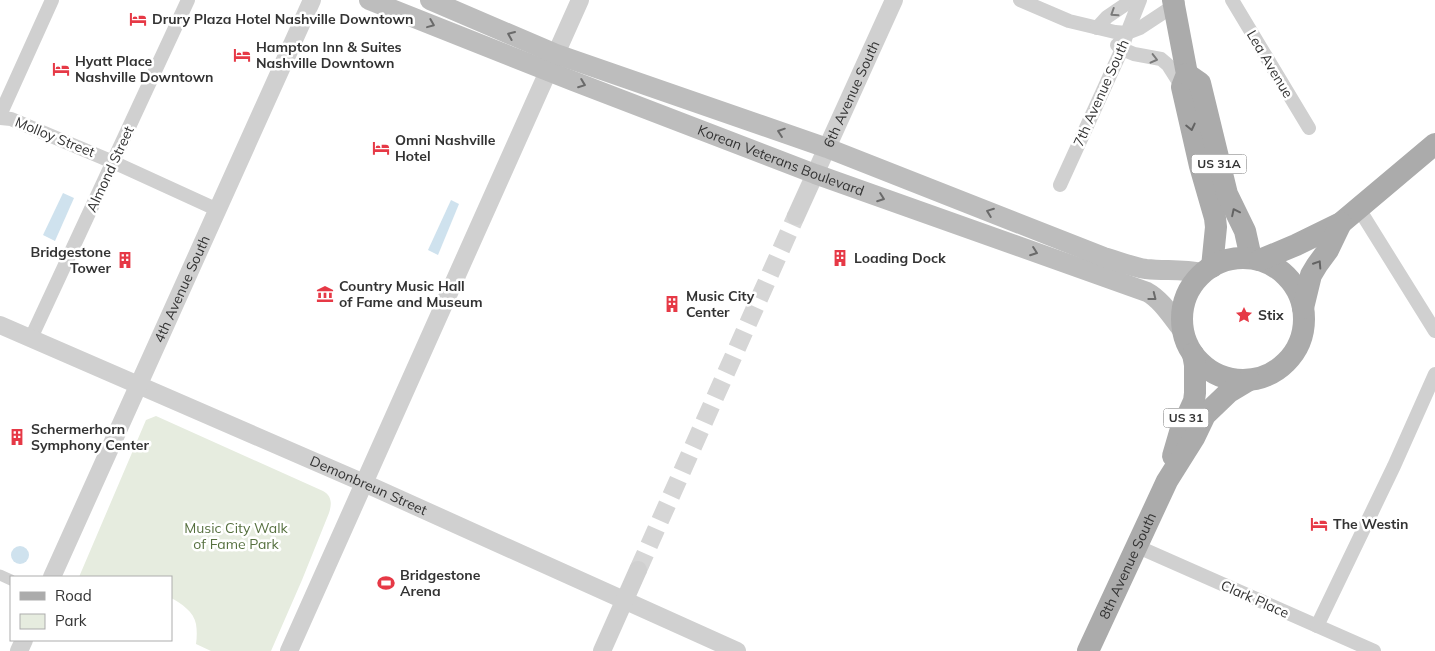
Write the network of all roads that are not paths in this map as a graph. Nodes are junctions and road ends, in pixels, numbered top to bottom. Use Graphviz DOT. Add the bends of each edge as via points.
graph roads {
  1 [pos="52,0"];
  2 [pos="188,0"];
  3 [pos="312,0"];
  4 [pos="369,0"];
  5 [pos="430,0"];
  6 [pos="580,0"];
  7 [pos="894,0"];
  8 [pos="1020,0"];
  9 [pos="1132,0"];
  10 [pos="1140,0"];
  11 [pos="1232,0"];
  12 [pos="1177,2"];
  13 [pos="1097,28"];
  14 [pos="1127,33"];
  15 [pos="1122,49"];
  16 [pos="552,62"];
  17 [pos="1185,81"];
  18 [pos="0,116"];
  19 [pos="1309,128"];
  20 [pos="1435,144"];
  21 [pos="827,148"];
  22 [pos="113,162"];
  23 [pos="815,174"];
  24 [pos="1060,185"];
  25 [pos="1359,209"];
  26 [pos="218,210"];
  27 [pos="796,216"];
  28 [pos="1341,223"];
  29 [pos="1255,259"];
  30 [pos="1207,270"];
  31 [pos="1303,308"];
  32 [pos="0,325"];
  33 [pos="1435,331"];
  34 [pos="1184,332"];
  35 [pos="31,338"];
  36 [pos="1193,354"];
  37 [pos="1435,374"];
  38 [pos="1249,380"];
  39 [pos="139,385"];
  40 [pos="1166,481"];
  41 [pos="364,483"];
  42 [pos="1136,546"];
  43 [pos="638,570"];
  44 [pos="52,576"];
  45 [pos="624,600"];
  46 [pos="1317,626"];
  47 [pos="290,651"];
  48 [pos="602,651"];
  49 [pos="736,651"];
  50 [pos="1088,651"];
  51 [pos="1373,651"];
  1 -- 18 [label="street"];
  2 -- 22 [label="street, Almond Street"];
  3 -- 26 [label="street, 4th Avenue South"];
  4 -- 16 [label="main road, Korean Veterans Boulevard, one-way"];
  16 -- 5 [label="main road, Korean Veterans Boulevard, one-way"];
  6 -- 16 [label="street"];
  7 -- 21 [label="street, 6th Avenue South"];
  8 -- 13 [label="street" via="1069,21"];
  9 -- 13 [label="street, one-way"];
  10 -- 14 [label="street, 7th Avenue South"];
  11 -- 19 [label="street, Lea Avenue"];
  12 -- 14 [label="street" via="1140,28"];
  12 -- 17 [label="main road, US 31A"];
  13 -- 14 [label="street"];
  13 -- 15 [label="street"];
  14 -- 15 [label="street, 7th Avenue South"];
  15 -- 17 [label="street, one-way" via="1160,59"];
  15 -- 24 [label="street, 7th Avenue South"];
  21 -- 16 [label="main road, Korean Veterans Boulevard, one-way"];
  16 -- 23 [label="main road, Korean Veterans Boulevard, one-way"];
  16 -- 41 [label="street"];
  29 -- 17 [label="main road, US 31A, one-way" via="1227,194 1200,83"];
  17 -- 30 [label="main road, US 31A, one-way" via="1200,166 1215,218"];
  18 -- 22 [label="street, Molloy Street"];
  20 -- 25 [label="main road, US 31"];
  21 -- 23 [label="street, 6th Avenue South"];
  30 -- 21 [label="main road, Korean Veterans Boulevard, one-way" via="1134,267"];
  22 -- 26 [label="street, Molloy Street"];
  22 -- 35 [label="street, Almond Street"];
  23 -- 27 [label="street, 6th Avenue South"];
  23 -- 34 [label="main road, Korean Veterans Boulevard, one-way" via="1147,292"];
  25 -- 28 [label="main road, US 31"];
  25 -- 33 [label="street"];
  26 -- 39 [label="street, 4th Avenue South"];
  28 -- 29 [label="main road, US 31" via="1296,245"];
  31 -- 28 [label="main road, US 31, one-way" via="1312,275"];
  29 -- 30 [label="main road, US 31" via="1220,263"];
  29 -- 31 [label="main road" via="1288,279"];
  30 -- 34 [label="main road, US 31" via="1186,298 1182,314"];
  31 -- 38 [label="main road, US 31" via="1302,337 1292,356 1276,371"];
  32 -- 35 [label="street, Demonbreun Street"];
  34 -- 36 [label="main road, US 31"];
  35 -- 39 [label="street, Demonbreun Street"];
  36 -- 38 [label="main road" via="1218,375 1233,380"];
  36 -- 40 [label="main road, 8th Avenue South / US 31" via="1194,401 1180,432"];
  37 -- 46 [label="street"];
  38 -- 40 [label="main road, 8th Avenue South / US 31" via="1229,392 1205,415"];
  39 -- 41 [label="street, Demonbreun Street"];
  39 -- 44 [label="street, 4th Avenue South"];
  40 -- 42 [label="main road, 8th Avenue South / US 31"];
  41 -- 45 [label="street, Demonbreun Street"];
  41 -- 47 [label="street"];
  42 -- 46 [label="street, Clark Place"];
  42 -- 50 [label="main road, 8th Avenue South / US 31"];
  43 -- 45 [label="street"];
  45 -- 48 [label="street"];
  45 -- 49 [label="street, Demonbreun Street"];
  46 -- 51 [label="street, Clark Place"];
}
